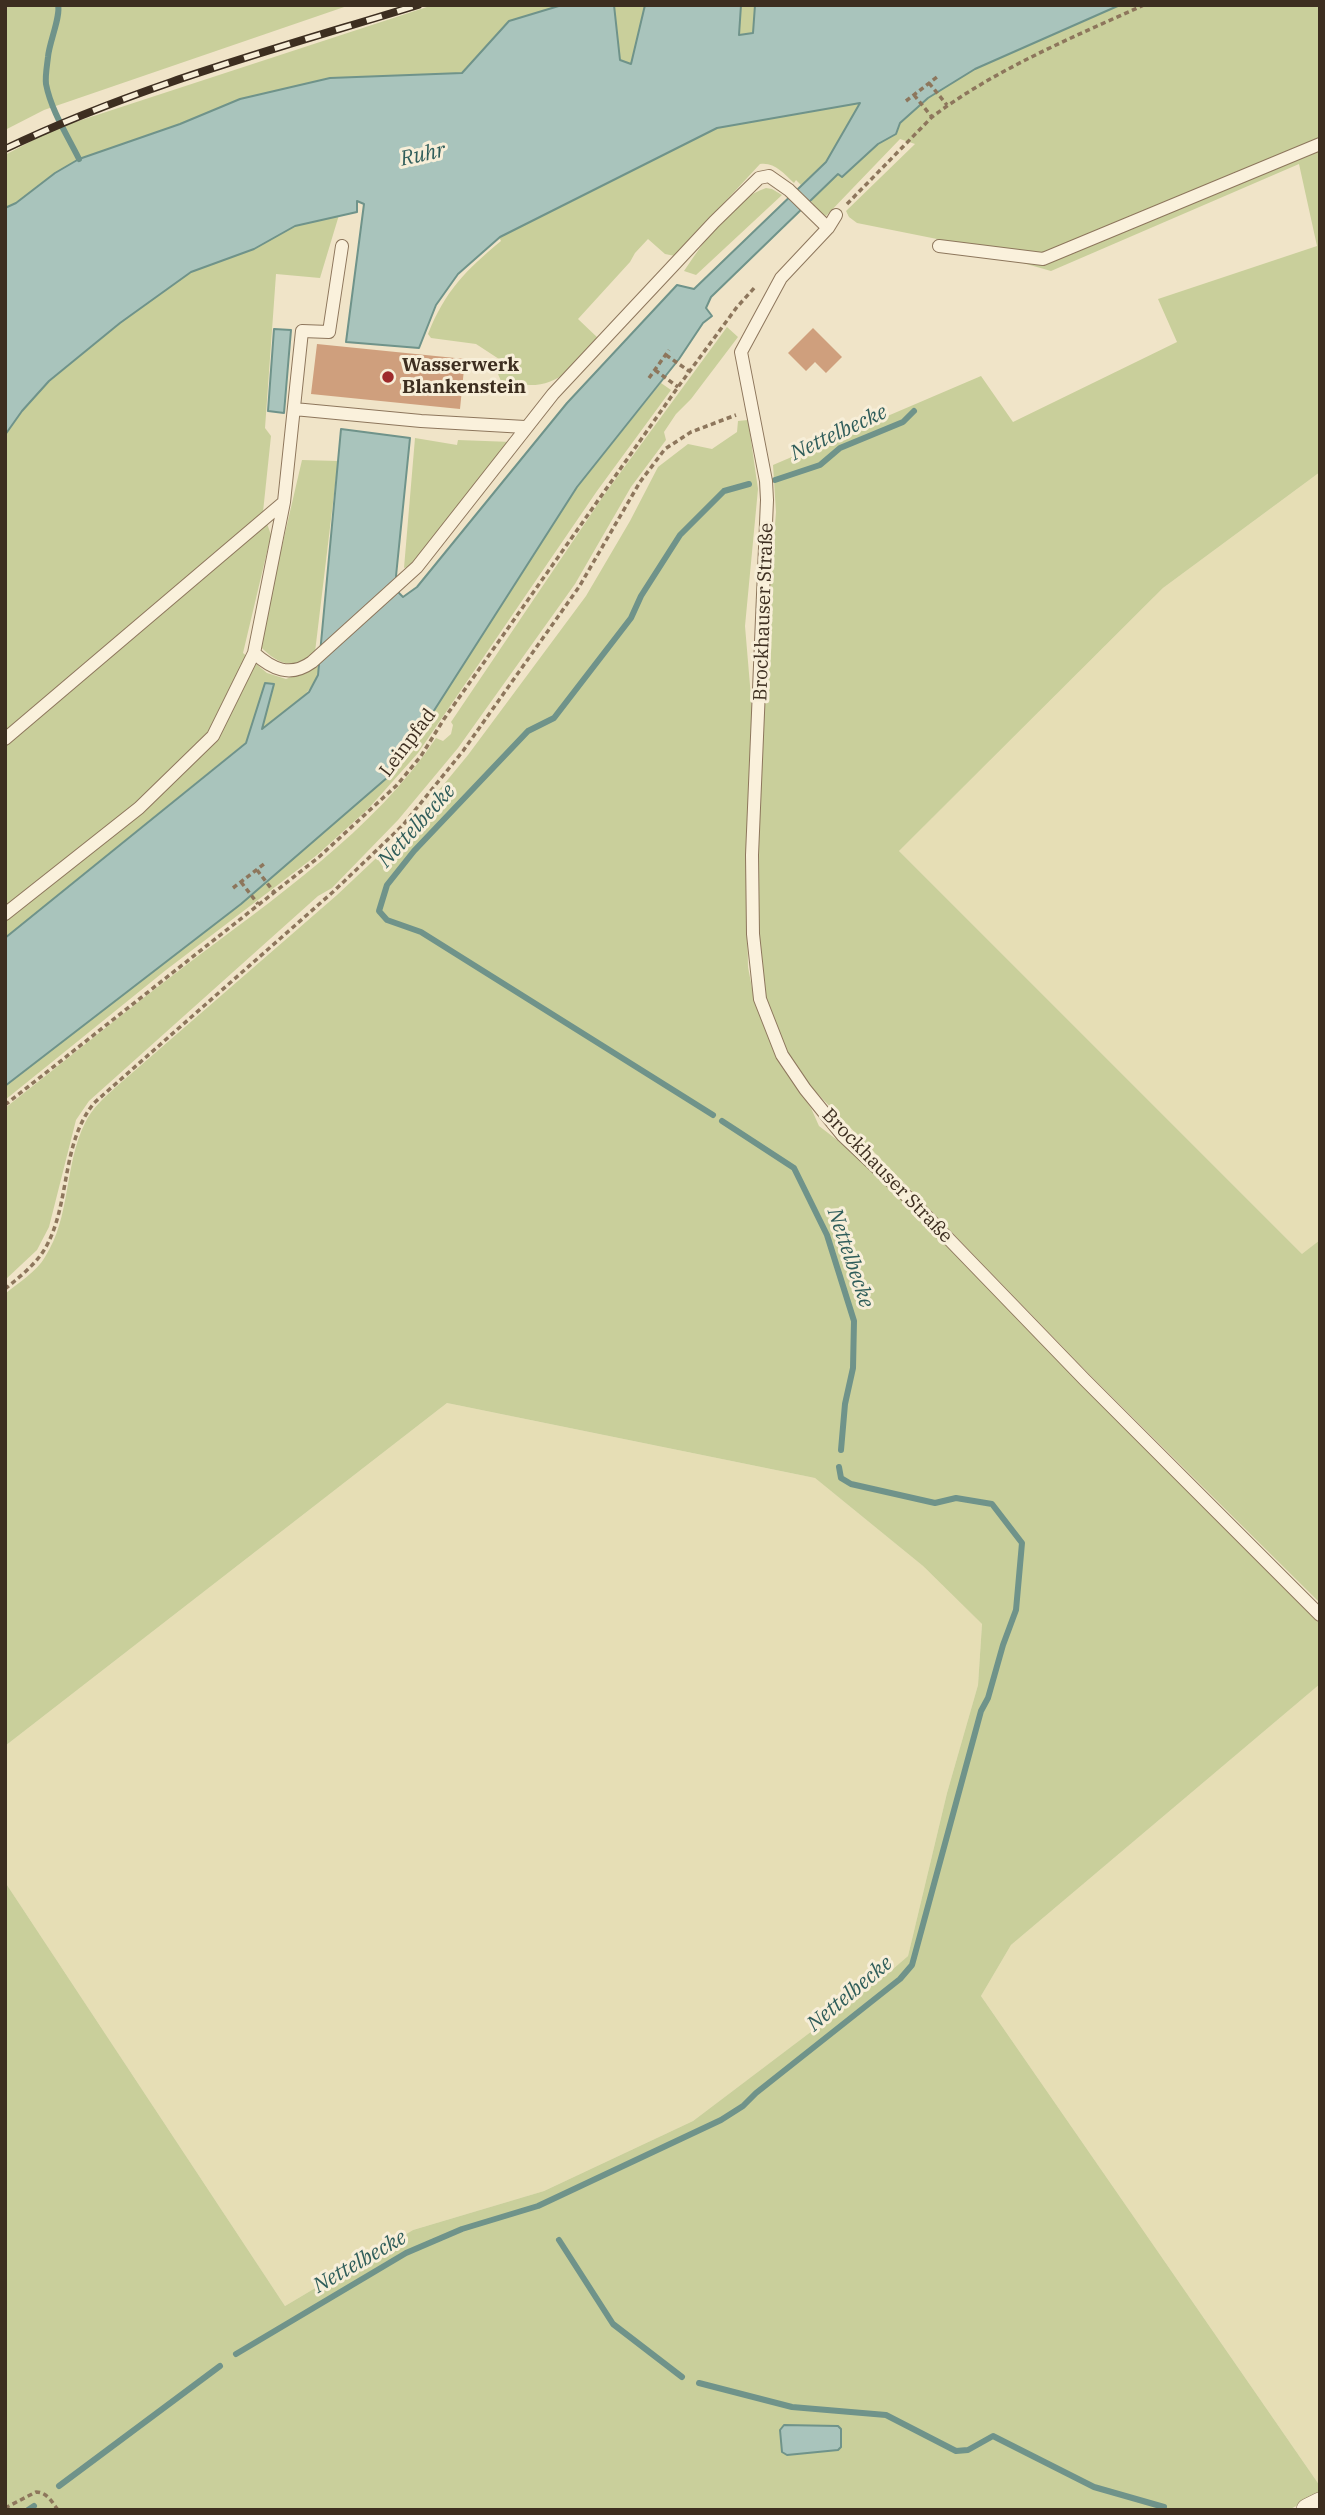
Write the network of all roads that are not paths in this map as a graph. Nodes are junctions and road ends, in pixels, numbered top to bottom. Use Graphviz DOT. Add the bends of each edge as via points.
graph roads {
  1 [pos="1320,144"];
  2 [pos="836,215"];
  3 [pos="828,228"];
  4 [pos="342,246"];
  5 [pos="939,246"];
  6 [pos="294,409"];
  7 [pos="525,427"];
  8 [pos="284,502"];
  9 [pos="254,653"];
  10 [pos="5,739"];
  11 [pos="5,914"];
  12 [pos="1320,1615"];
  13 [pos="1320,2504"];
  14 [pos="1308,2510"];
  1 -- 5 [label="lane" via="1043,259"];
  2 -- 3 [label="lane, Brockhauser Straße"];
  3 -- 7 [label="lane" via="789,190 769,176 759,178"];
  3 -- 12 [label="lane, Brockhauser Straße" via="781,278 741,352 766,481 768,518 752,855 760,999 782,1055 843,1136"];
  4 -- 6 [label="lane" via="329,332 302,331"];
  6 -- 7 [label="lane"];
  6 -- 8 [label="lane"];
  7 -- 9 [label="lane" via="417,567 312,662 286,671"];
  8 -- 9 [label="lane"];
  8 -- 10 [label="lane"];
  9 -- 11 [label="lane" via="213,737 138,808"];
  13 -- 14 [label="street"];
}
